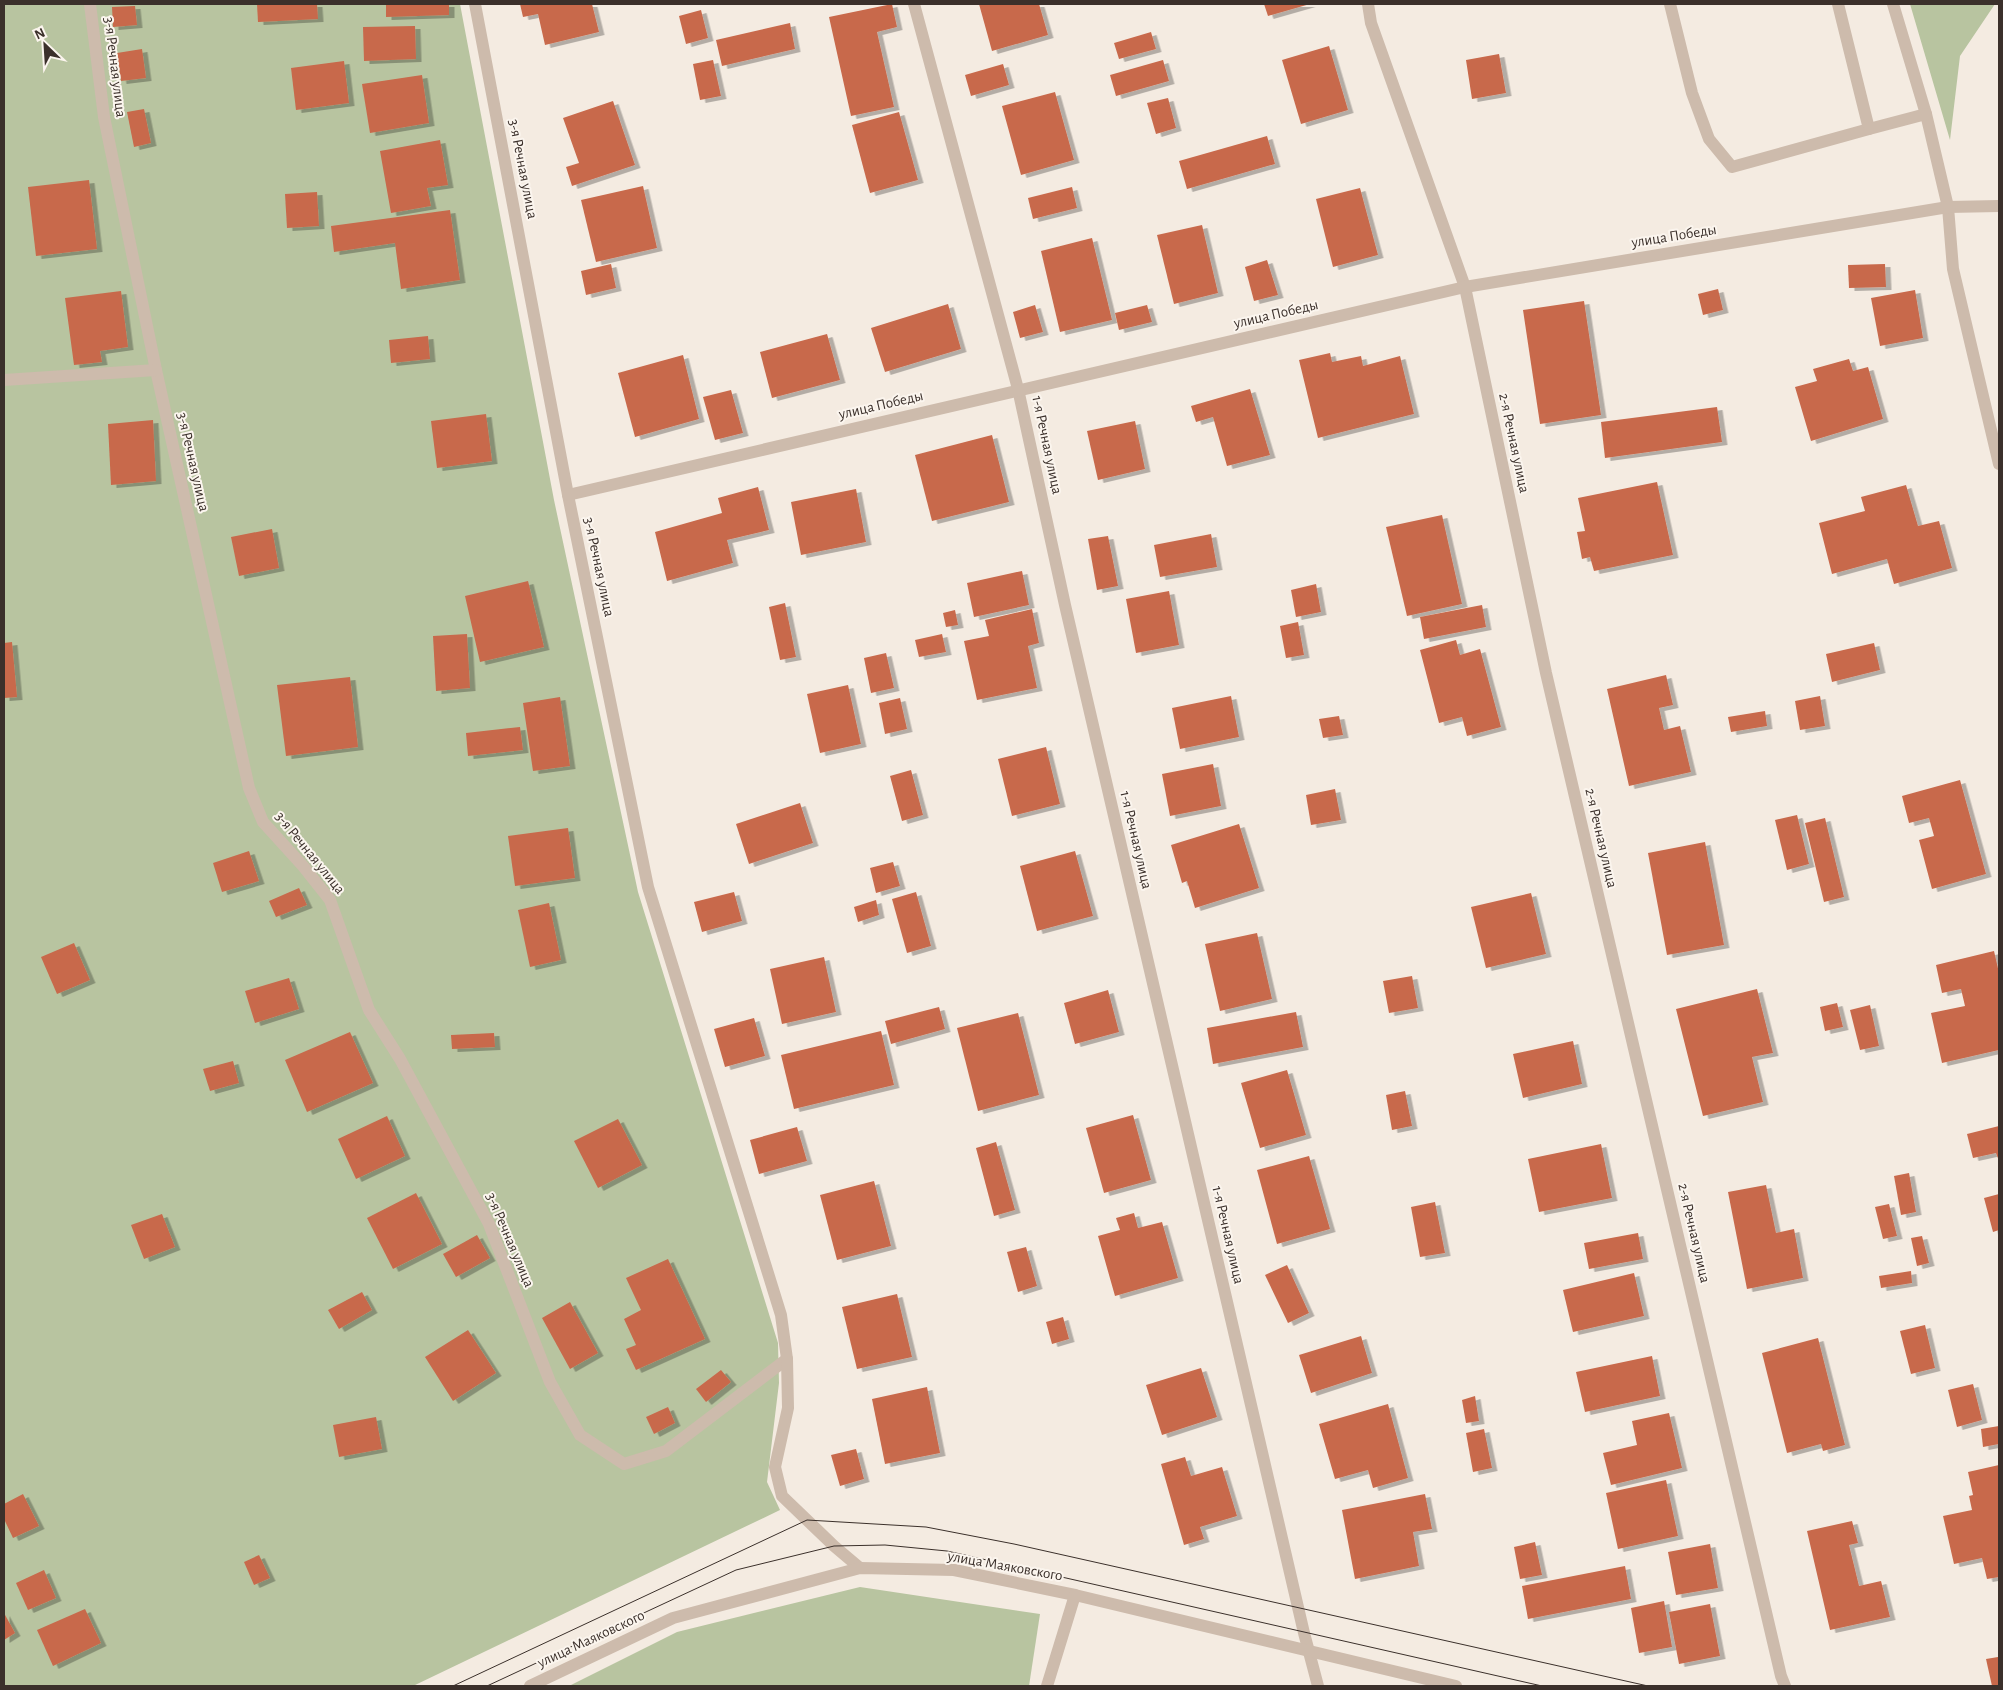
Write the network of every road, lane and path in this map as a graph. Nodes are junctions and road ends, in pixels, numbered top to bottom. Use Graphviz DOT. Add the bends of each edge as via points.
graph roads {
  1 [pos="90,4"];
  2 [pos="476,4"];
  3 [pos="914,4"];
  4 [pos="1368,4"];
  5 [pos="1670,4"];
  6 [pos="1838,4"];
  7 [pos="1893,4"];
  8 [pos="1926,114"];
  9 [pos="1869,129"];
  10 [pos="1999,206"];
  11 [pos="1948,207"];
  12 [pos="1465,287"];
  13 [pos="156,370"];
  14 [pos="4,380"];
  15 [pos="1018,389"];
  16 [pos="1999,464"];
  17 [pos="568,495"];
  18 [pos="787,1359"];
  19 [pos="860,1568"];
  20 [pos="1075,1595"];
  21 [pos="1311,1653"];
  22 [pos="530,1686"];
  23 [pos="1048,1686"];
  24 [pos="1318,1686"];
  25 [pos="1456,1686"];
  26 [pos="1785,1686"];
  1 -- 13 [label="street, 3-я Речная улица" via="104,117"];
  2 -- 17 [label="street, 3-я Речная улица"];
  3 -- 15 [label="street, 1-я Речная улица"];
  4 -- 12 [label="street, 2-я Речная улица" via="1371,23"];
  5 -- 9 [label="street" via="1692,93 1709,139 1732,167"];
  6 -- 9 [label="street"];
  7 -- 8 [label="street"];
  8 -- 9 [label="street"];
  8 -- 11 [label="street"];
  10 -- 11 [label="street, улица Победы"];
  11 -- 12 [label="street, улица Победы"];
  11 -- 16 [label="street" via="1953,269"];
  12 -- 15 [label="street, улица Победы"];
  12 -- 26 [label="street, 2-я Речная улица" via="1546,673"];
  13 -- 14 [label="street"];
  13 -- 18 [label="street, 3-я Речная улица" via="253,797 263,822 330,900 369,1010 400,1059 489,1224 550,1382 580,1435 624,1464 666,1452"];
  15 -- 17 [label="street, улица Победы"];
  15 -- 21 [label="street, 1-я Речная улица" via="1067,615"];
  17 -- 18 [label="street, 3-я Речная улица" via="648,887 781,1315"];
  18 -- 19 [label="street, 3-я Речная улица" via="788,1408 774,1466 782,1496"];
  19 -- 20 [label="street, улица Маяковского" via="954,1570"];
  19 -- 22 [label="street, улица Маяковского" via="673,1618"];
  20 -- 21 [label="street, улица Маяковского"];
  20 -- 23 [label="street"];
  21 -- 24 [label="street, 1-я Речная улица"];
  21 -- 25 [label="street, улица Маяковского"];
}
